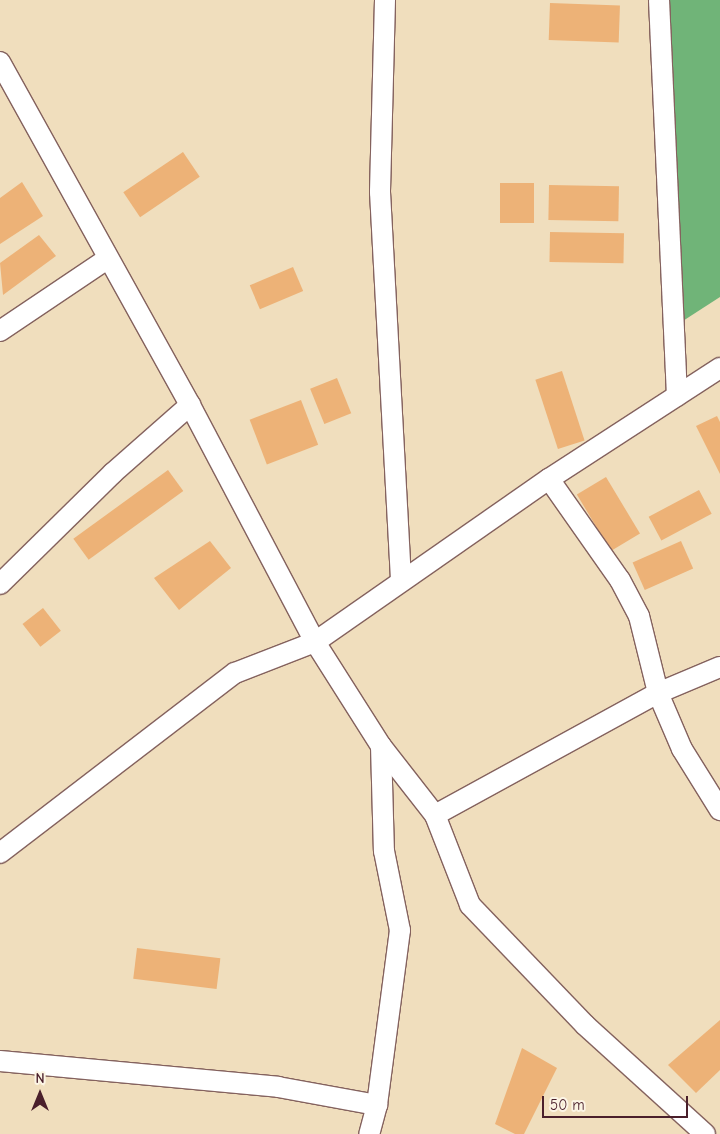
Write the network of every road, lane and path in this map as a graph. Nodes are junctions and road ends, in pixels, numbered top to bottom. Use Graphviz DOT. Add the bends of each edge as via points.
graph roads {
  1 [pos="385,0"];
  2 [pos="659,0"];
  3 [pos="2,68"];
  4 [pos="107,259"];
  5 [pos="0,331"];
  6 [pos="720,368"];
  7 [pos="677,396"];
  8 [pos="190,405"];
  9 [pos="549,478"];
  10 [pos="401,581"];
  11 [pos="0,584"];
  12 [pos="315,642"];
  13 [pos="720,667"];
  14 [pos="658,693"];
  15 [pos="381,746"];
  16 [pos="720,810"];
  17 [pos="435,815"];
  18 [pos="0,853"];
  19 [pos="0,1061"];
  20 [pos="377,1105"];
  21 [pos="700,1132"];
  22 [pos="369,1134"];
  1 -- 10 [label="street" via="380,192"];
  2 -- 7 [label="street"];
  3 -- 4 [label="street"];
  4 -- 5 [label="street"];
  4 -- 8 [label="street"];
  6 -- 7 [label="street"];
  7 -- 9 [label="street"];
  8 -- 11 [label="street" via="113,473"];
  8 -- 12 [label="street"];
  9 -- 10 [label="street"];
  9 -- 14 [label="street" via="620,580 639,616"];
  10 -- 12 [label="street"];
  12 -- 15 [label="street"];
  12 -- 18 [label="street" via="235,673"];
  13 -- 14 [label="street"];
  14 -- 16 [label="street" via="682,749"];
  14 -- 17 [label="street"];
  15 -- 17 [label="street"];
  15 -- 20 [label="street" via="384,851 400,930"];
  17 -- 21 [label="street" via="470,905 585,1025"];
  19 -- 20 [label="street" via="278,1087"];
  20 -- 22 [label="street"];
}
